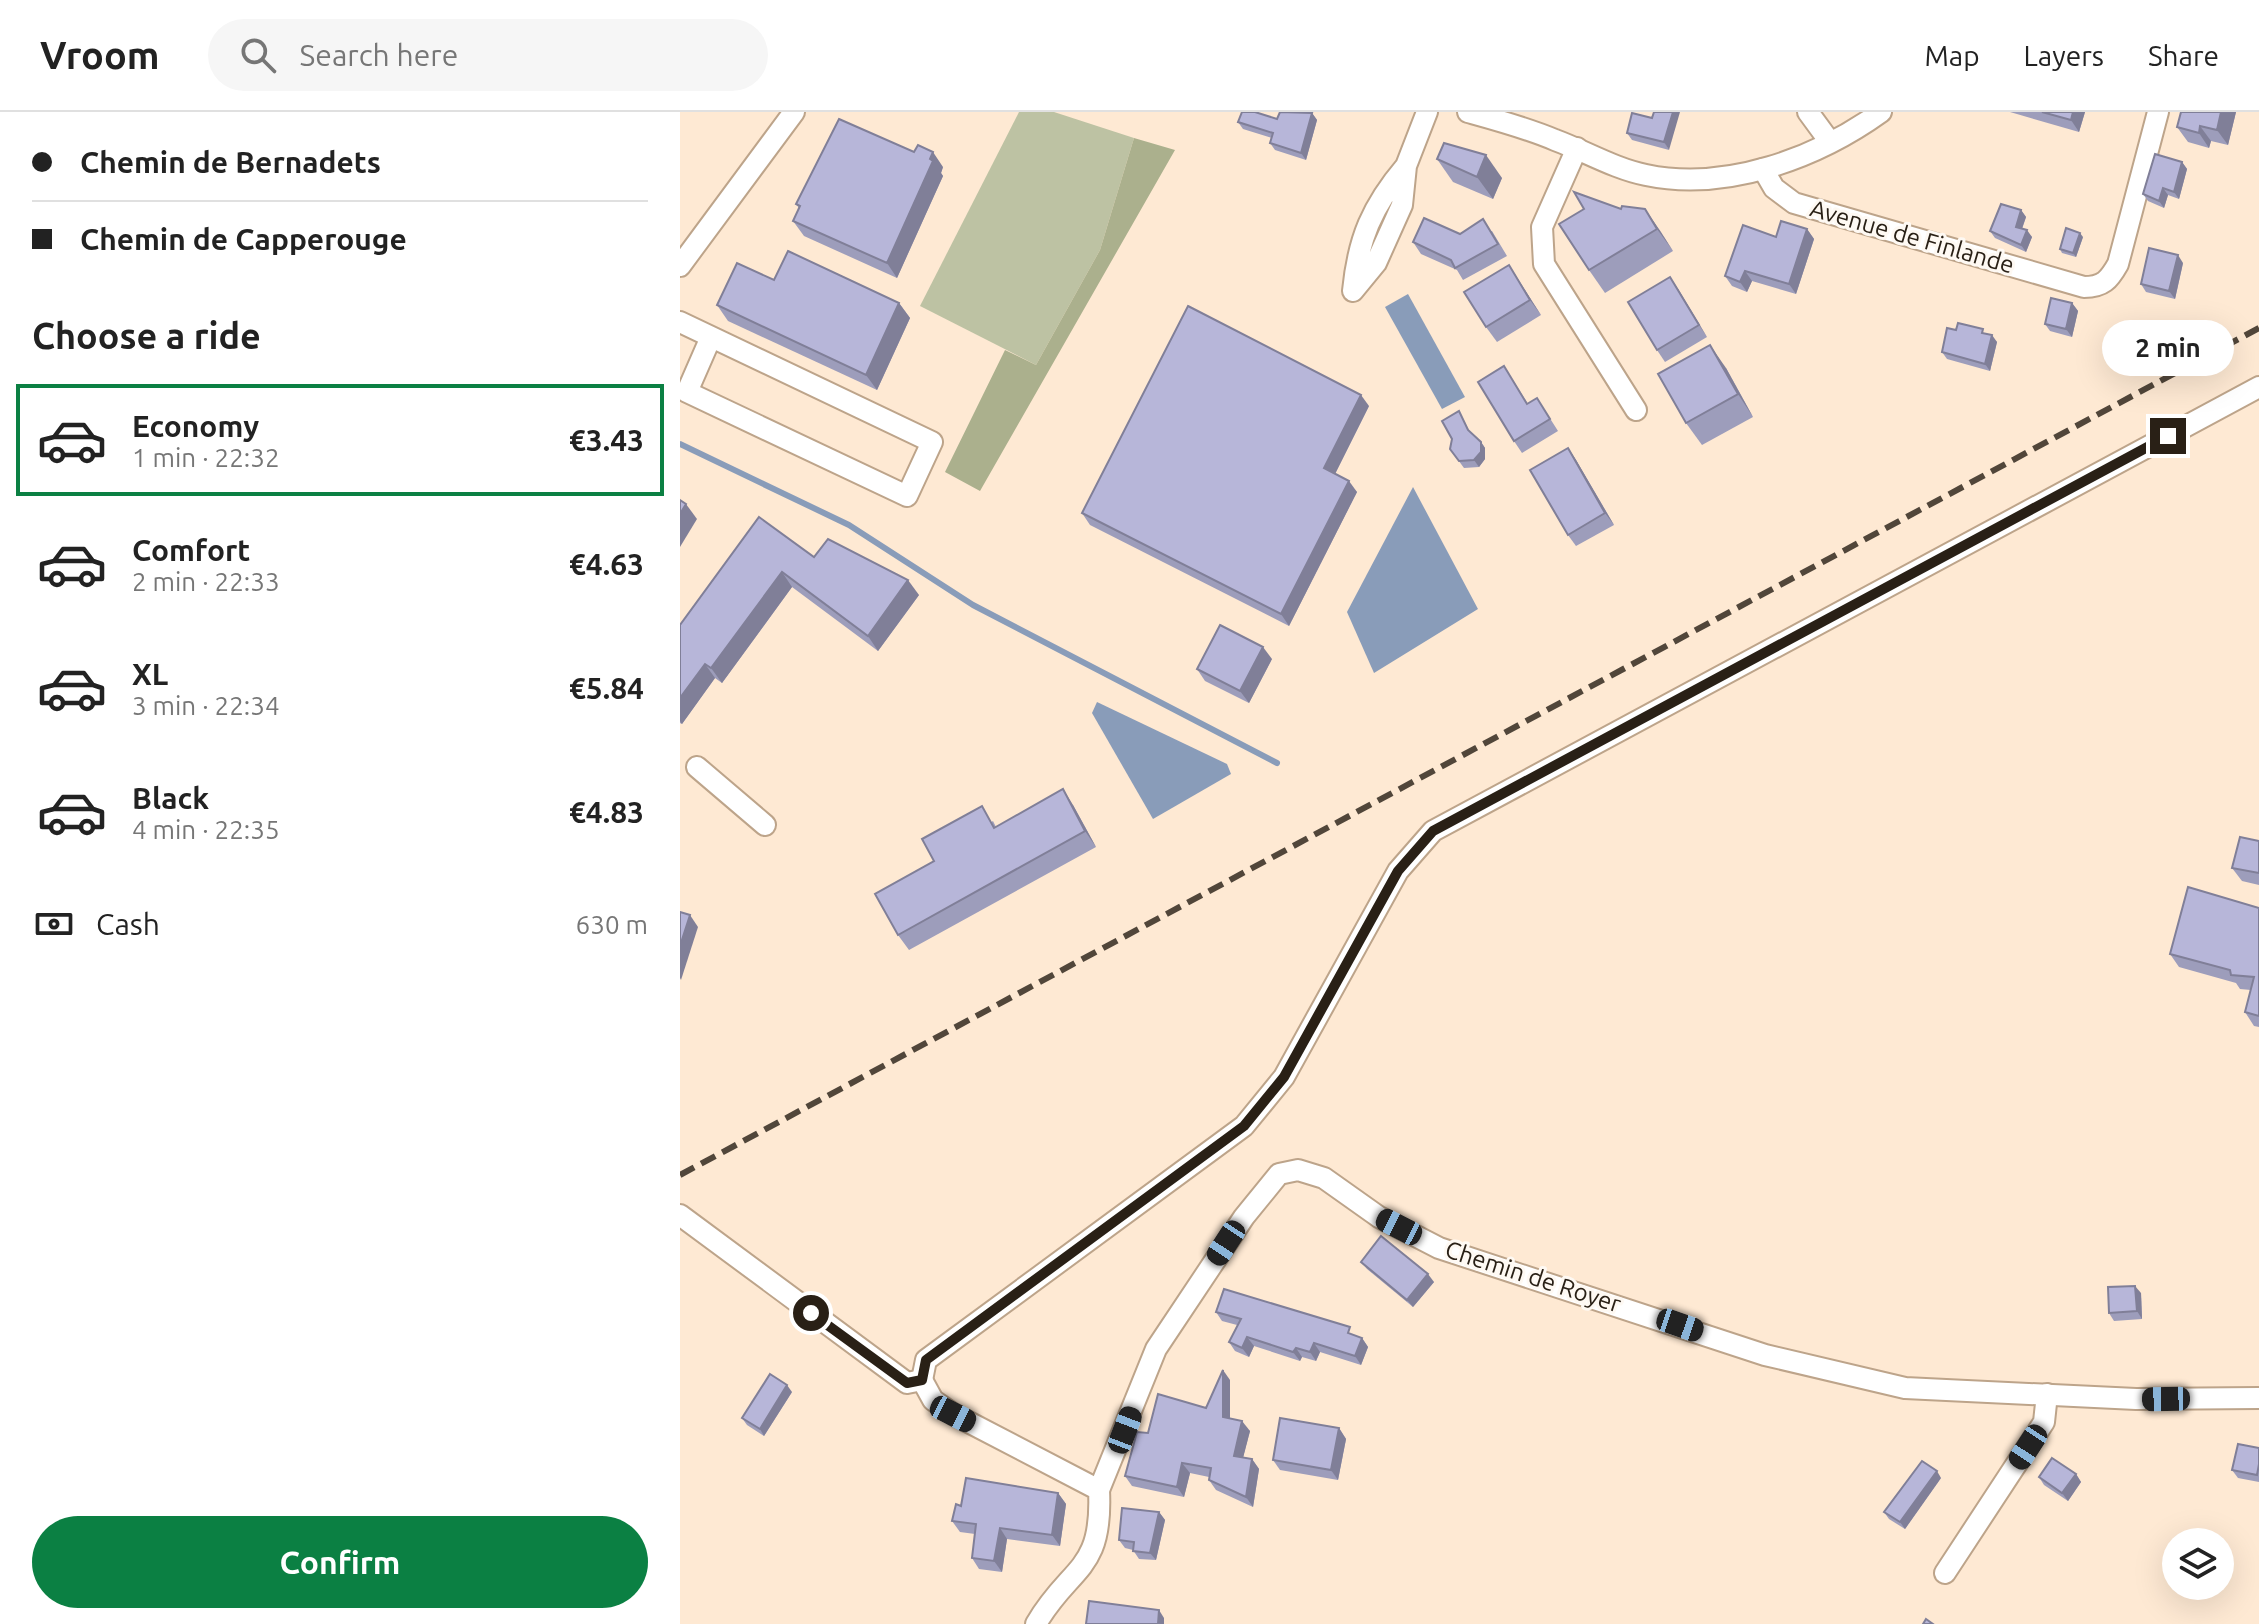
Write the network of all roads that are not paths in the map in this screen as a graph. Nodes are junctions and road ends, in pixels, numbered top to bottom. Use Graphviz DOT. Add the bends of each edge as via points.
graph roads {
  1 [pos="794,112"];
  2 [pos="1427,112"];
  3 [pos="1468,112"];
  4 [pos="1808,112"];
  5 [pos="1881,112"];
  6 [pos="2158,112"];
  7 [pos="1830,142"];
  8 [pos="1577,148"];
  9 [pos="1406,166"];
  10 [pos="1763,169"];
  11 [pos="680,266"];
  12 [pos="680,322"];
  13 [pos="711,337"];
  14 [pos="2259,387"];
  15 [pos="1636,410"];
  16 [pos="696,766"];
  17 [pos="765,825"];
  18 [pos="680,1215"];
  19 [pos="922,1380"];
  20 [pos="2047,1394"];
  21 [pos="2259,1398"];
  22 [pos="1099,1490"];
  23 [pos="1945,1573"];
  24 [pos="1036,1624"];
  1 -- 11 [label="street"];
  2 -- 9 [label="street"];
  3 -- 8 [label="street"];
  4 -- 7 [label="street"];
  5 -- 7 [label="street"];
  6 -- 10 [label="street, Avenue de Finlande" via="2118,264 2097,287 1794,203 1774,188"];
  7 -- 10 [label="street"];
  8 -- 10 [label="street" via="1644,175 1673,179 1713,180"];
  8 -- 15 [label="street" via="1542,227 1544,264"];
  9 -- 9 [label="street" via="1402,205 1376,263 1353,291 1357,250 1381,195"];
  12 -- 13 [label="street"];
  13 -- 13 [label="street" via="932,442 907,496 687,392"];
  14 -- 19 [label="street" via="1433,831 1398,871 1284,1077 1244,1126 926,1360"];
  16 -- 17 [label="street"];
  18 -- 19 [label="street" via="907,1383"];
  19 -- 22 [label="street" via="933,1400 953,1414"];
  20 -- 21 [label="street, Chemin de Royer"];
  20 -- 22 [label="street, Chemin de Royer" via="1905,1388 1765,1355 1439,1248 1379,1217 1324,1178 1298,1170 1279,1174 1244,1217 1156,1349"];
  20 -- 23 [label="street" via="2044,1422"];
  22 -- 24 [label="street" via="1101,1525 1092,1553"];
}
